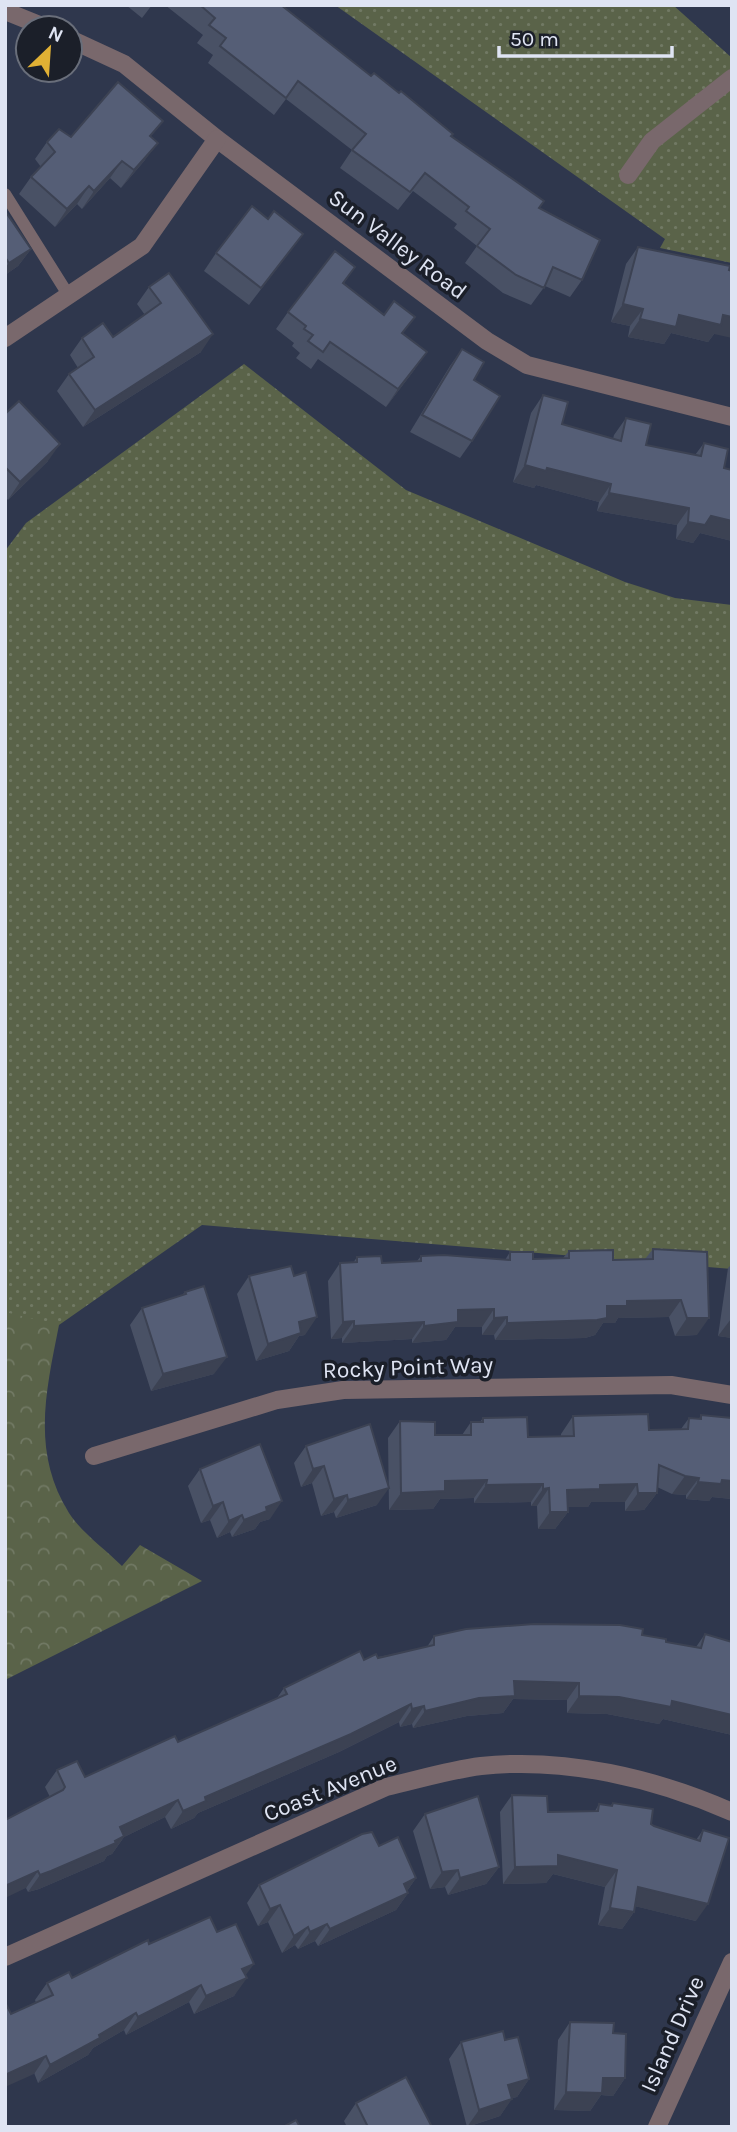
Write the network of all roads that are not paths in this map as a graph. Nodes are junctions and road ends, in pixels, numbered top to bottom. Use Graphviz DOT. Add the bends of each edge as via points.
graph roads {
  1 [pos="84,45"];
  2 [pos="732,78"];
  3 [pos="217,139"];
  4 [pos="628,175"];
  5 [pos="5,194"];
  6 [pos="69,296"];
  7 [pos="5,338"];
  8 [pos="732,417"];
  9 [pos="732,1395"];
  10 [pos="94,1456"];
  11 [pos="732,1812"];
  12 [pos="5,1957"];
  13 [pos="732,1962"];
  14 [pos="657,2127"];
  1 -- 3 [label="street, Sun Valley Road" via="124,64"];
  2 -- 4 [label="street" via="652,141"];
  3 -- 6 [label="street" via="142,247"];
  3 -- 8 [label="street, Sun Valley Road" via="487,341 527,365"];
  5 -- 6 [label="lane"];
  6 -- 7 [label="street"];
  9 -- 10 [label="street, Rocky Point Way" via="671,1385 343,1390 277,1400"];
  11 -- 12 [label="street, Coast Avenue" via="695,1796 604,1771 521,1765 439,1774 386,1787"];
  13 -- 14 [label="street, Island Drive"];
}
